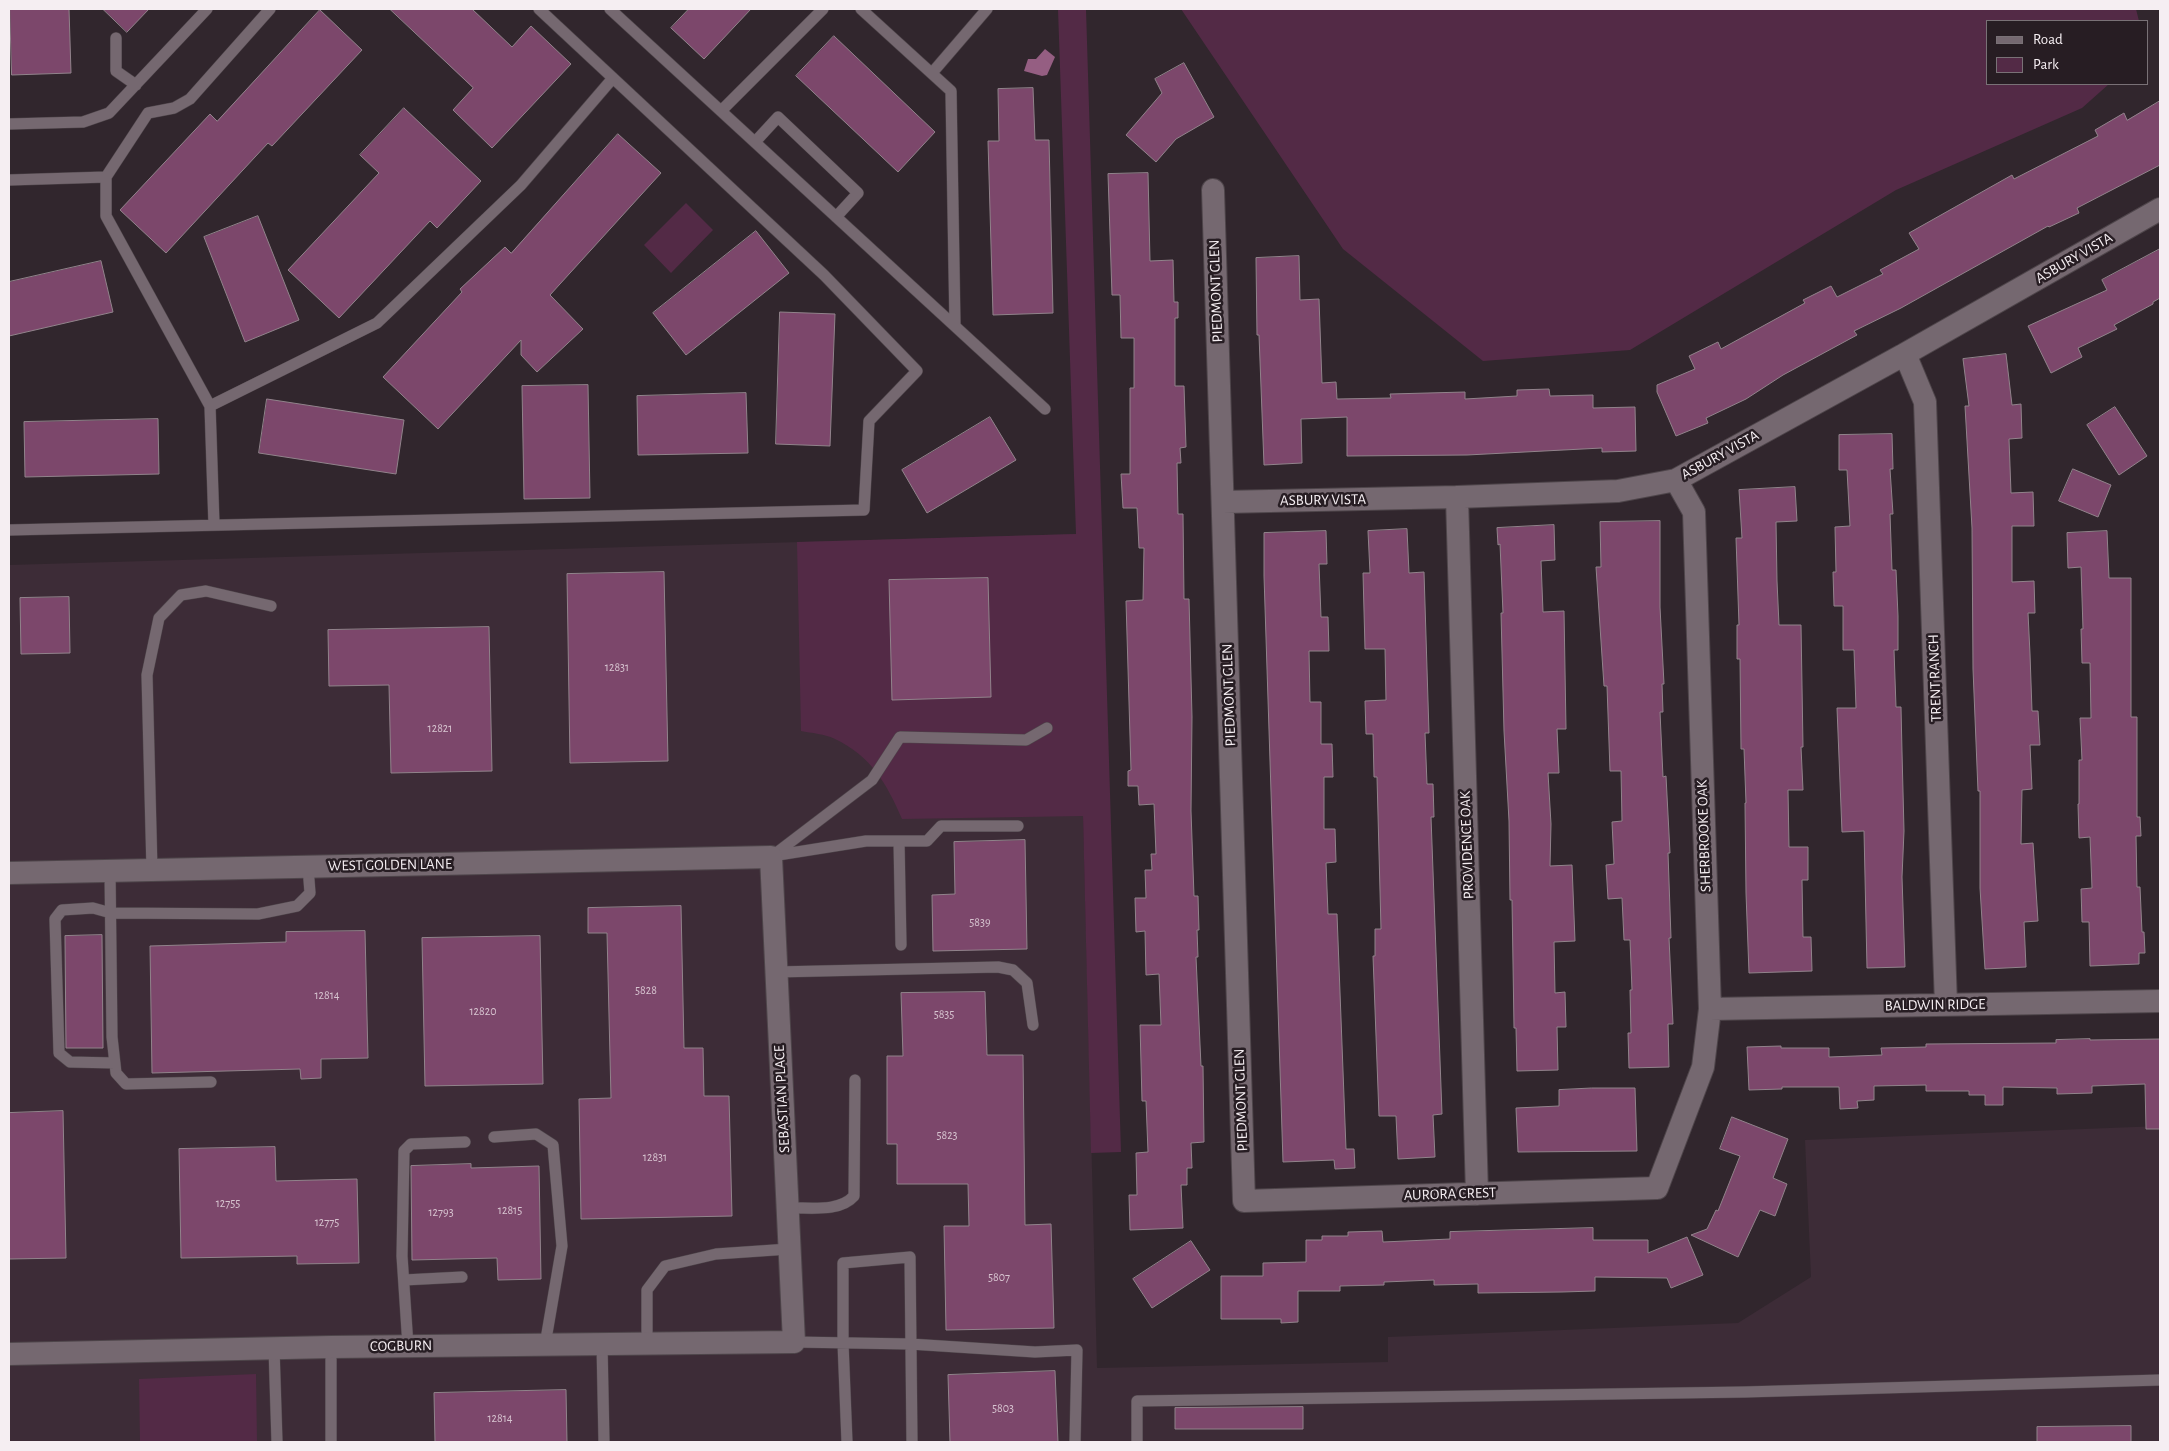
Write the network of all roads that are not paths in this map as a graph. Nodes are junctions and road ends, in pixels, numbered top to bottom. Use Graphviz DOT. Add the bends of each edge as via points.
graph roads {
  1 [pos="207,9"];
  2 [pos="270,9"];
  3 [pos="539,9"];
  4 [pos="823,9"];
  5 [pos="860,9"];
  6 [pos="987,9"];
  7 [pos="615,10"];
  8 [pos="116,38"];
  9 [pos="932,73"];
  10 [pos="613,78"];
  11 [pos="136,84"];
  12 [pos="721,111"];
  13 [pos="9,124"];
  14 [pos="755,142"];
  15 [pos="106,178"];
  16 [pos="9,180"];
  17 [pos="1212,190"];
  18 [pos="2160,209"];
  19 [pos="836,217"];
  20 [pos="954,326"];
  21 [pos="1905,354"];
  22 [pos="210,406"];
  23 [pos="1045,409"];
  24 [pos="1676,480"];
  25 [pos="1457,497"];
  26 [pos="1224,502"];
  27 [pos="214,525"];
  28 [pos="9,530"];
  29 [pos="270,606"];
  30 [pos="1047,728"];
  31 [pos="1018,826"];
  32 [pos="899,841"];
  33 [pos="771,856"];
  34 [pos="308,867"];
  35 [pos="152,870"];
  36 [pos="110,871"];
  37 [pos="9,873"];
  38 [pos="110,913"];
  39 [pos="901,945"];
  40 [pos="776,972"];
  41 [pos="2160,1001"];
  42 [pos="1946,1006"];
  43 [pos="1710,1009"];
  44 [pos="1033,1025"];
  45 [pos="115,1063"];
  46 [pos="855,1080"];
  47 [pos="211,1082"];
  48 [pos="494,1137"];
  49 [pos="465,1142"];
  50 [pos="1657,1188"];
  51 [pos="1477,1194"];
  52 [pos="1244,1201"];
  53 [pos="787,1208"];
  54 [pos="790,1249"];
  55 [pos="462,1277"];
  56 [pos="404,1280"];
  57 [pos="794,1342"];
  58 [pos="647,1343"];
  59 [pos="843,1343"];
  60 [pos="545,1344"];
  61 [pos="602,1344"];
  62 [pos="910,1344"];
  63 [pos="408,1346"];
  64 [pos="331,1347"];
  65 [pos="274,1348"];
  66 [pos="9,1354"];
  67 [pos="2160,1380"];
  68 [pos="277,1442"];
  69 [pos="331,1442"];
  70 [pos="604,1442"];
  71 [pos="847,1442"];
  72 [pos="912,1442"];
  73 [pos="1075,1442"];
  74 [pos="1137,1442"];
  1 -- 11 [label="lane"];
  2 -- 15 [label="lane" via="190,99 174,108 148,112"];
  3 -- 10 [label="lane"];
  4 -- 12 [label="lane"];
  5 -- 9 [label="lane"];
  6 -- 9 [label="lane"];
  7 -- 12 [label="lane"];
  8 -- 11 [label="lane" via="116,71"];
  9 -- 20 [label="lane" via="951,91"];
  10 -- 22 [label="lane" via="521,185 377,323"];
  10 -- 27 [label="lane" via="824,275 916,371 869,421 864,510"];
  11 -- 13 [label="lane" via="109,113 83,122"];
  12 -- 14 [label="lane"];
  14 -- 19 [label="lane"];
  14 -- 19 [label="lane" via="778,117 858,193"];
  15 -- 16 [label="lane"];
  15 -- 22 [label="lane" via="106,216"];
  17 -- 26 [label="street, PIEDMONT GLEN"];
  18 -- 21 [label="street, ASBURY VISTA"];
  19 -- 20 [label="lane"];
  20 -- 23 [label="lane"];
  21 -- 24 [label="street, ASBURY VISTA"];
  21 -- 42 [label="street, TRENT RANCH" via="1925,402"];
  22 -- 27 [label="lane"];
  24 -- 25 [label="street, ASBURY VISTA" via="1618,490"];
  24 -- 43 [label="street, SHERBROOKE OAK" via="1694,512"];
  25 -- 26 [label="street, ASBURY VISTA"];
  25 -- 51 [label="street, PROVIDENCE OAK"];
  26 -- 52 [label="street, PIEDMONT GLEN"];
  27 -- 28 [label="lane"];
  29 -- 35 [label="lane" via="206,591 181,594 159,618 147,676"];
  30 -- 33 [label="lane" via="1026,740 900,737 872,780"];
  31 -- 32 [label="lane" via="941,826 928,842"];
  32 -- 33 [label="lane" via="866,841"];
  32 -- 39 [label="lane"];
  33 -- 34 [label="street, WEST GOLDEN LANE"];
  33 -- 40 [label="street, SEBASTIAN PLACE"];
  34 -- 35 [label="street, WEST GOLDEN LANE"];
  34 -- 38 [label="lane" via="310,893 297,906 258,914"];
  35 -- 36 [label="street, WEST GOLDEN LANE"];
  36 -- 37 [label="street, WEST GOLDEN LANE"];
  36 -- 38 [label="lane"];
  38 -- 45 [label="lane"];
  38 -- 45 [label="lane" via="93,908 62,910 55,919 55,929 60,1053 70,1062"];
  40 -- 44 [label="lane" via="998,967 1013,970 1027,982"];
  40 -- 53 [label="street, SEBASTIAN PLACE"];
  41 -- 42 [label="street, BALDWIN RIDGE"];
  42 -- 43 [label="street, BALDWIN RIDGE"];
  43 -- 50 [label="street, SHERBROOKE OAK" via="1703,1067"];
  45 -- 47 [label="lane" via="116,1073 126,1084"];
  46 -- 53 [label="lane" via="854,1196 848,1203 836,1207"];
  48 -- 60 [label="lane" via="536,1134 553,1145 562,1246"];
  49 -- 56 [label="lane" via="411,1144 404,1151"];
  50 -- 51 [label="street, AURORA CREST"];
  51 -- 52 [label="street, AURORA CREST"];
  53 -- 54 [label="street, SEBASTIAN PLACE"];
  54 -- 57 [label="street, SEBASTIAN PLACE"];
  54 -- 58 [label="lane" via="716,1254 665,1266 647,1290"];
  55 -- 56 [label="lane"];
  56 -- 63 [label="lane"];
  57 -- 58 [label="street, COGBURN"];
  57 -- 59 [label="lane"];
  58 -- 61 [label="street, COGBURN"];
  59 -- 62 [label="lane"];
  59 -- 62 [label="lane" via="843,1263 910,1257"];
  59 -- 71 [label="lane"];
  60 -- 61 [label="street, COGBURN"];
  60 -- 63 [label="street, COGBURN"];
  61 -- 70 [label="lane"];
  62 -- 72 [label="lane"];
  62 -- 73 [label="lane" via="1035,1352 1077,1350"];
  63 -- 64 [label="street, COGBURN"];
  64 -- 65 [label="street, COGBURN"];
  64 -- 69 [label="lane"];
  65 -- 66 [label="street, COGBURN"];
  65 -- 68 [label="lane"];
  67 -- 74 [label="lane" via="1745,1392 1137,1401"];
}
